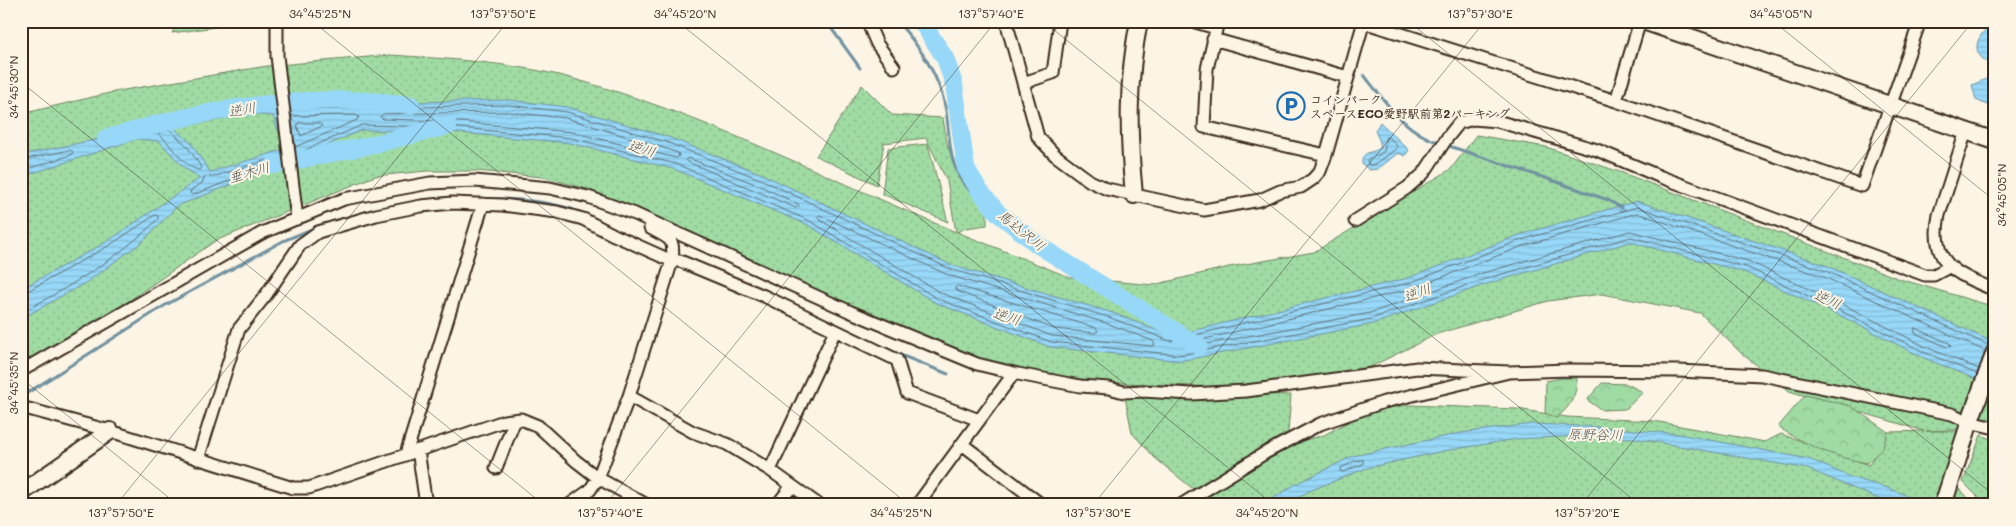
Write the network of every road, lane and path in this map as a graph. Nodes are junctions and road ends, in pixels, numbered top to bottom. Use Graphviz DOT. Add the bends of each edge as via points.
graph roads {
  1 [pos="277,21"];
  2 [pos="867,21"];
  3 [pos="1006,21"];
  4 [pos="1060,21"];
  5 [pos="1139,21"];
  6 [pos="1192,21"];
  7 [pos="1641,21"];
  8 [pos="1920,21"];
  9 [pos="1363,22"];
  10 [pos="1216,29"];
  11 [pos="894,67"];
  12 [pos="1348,77"];
  13 [pos="1023,83"];
  14 [pos="1616,101"];
  15 [pos="1890,105"];
  16 [pos="1966,131"];
  17 [pos="1995,140"];
  18 [pos="1326,155"];
  19 [pos="1134,195"];
  20 [pos="599,201"];
  21 [pos="483,204"];
  22 [pos="297,216"];
  23 [pos="1355,221"];
  24 [pos="672,261"];
  25 [pos="1949,267"];
  26 [pos="1995,290"];
  27 [pos="835,331"];
  28 [pos="1995,352"];
  29 [pos="21,371"];
  30 [pos="1509,372"];
  31 [pos="1014,373"];
  32 [pos="629,396"];
  33 [pos="21,407"];
  34 [pos="515,420"];
  35 [pos="979,420"];
  36 [pos="1969,423"];
  37 [pos="1995,428"];
  38 [pos="110,431"];
  39 [pos="962,444"];
  40 [pos="418,450"];
  41 [pos="406,454"];
  42 [pos="198,458"];
  43 [pos="496,468"];
  44 [pos="770,470"];
  45 [pos="598,478"];
  46 [pos="792,486"];
  47 [pos="21,493"];
  48 [pos="806,501"];
  49 [pos="426,505"];
  50 [pos="569,505"];
  51 [pos="647,505"];
  52 [pos="777,505"];
  53 [pos="819,505"];
  54 [pos="917,505"];
  55 [pos="1042,505"];
  56 [pos="1181,505"];
  57 [pos="1943,505"];
  1 -- 22 [label="street" via="277,56"];
  2 -- 11 [label="street"];
  3 -- 13 [label="street"];
  4 -- 13 [label="street" via="1053,73"];
  5 -- 19 [label="street" via="1129,95"];
  6 -- 10 [label="street"];
  7 -- 14 [label="street"];
  7 -- 15 [label="street"];
  8 -- 15 [label="street"];
  9 -- 12 [label="street"];
  9 -- 14 [label="street"];
  10 -- 12 [label="street"];
  10 -- 18 [label="street" via="1207,69 1204,127"];
  12 -- 18 [label="street"];
  13 -- 19 [label="street" via="1038,137 1056,156 1090,181"];
  14 -- 15 [label="street" via="1862,186"];
  15 -- 16 [label="street"];
  16 -- 17 [label="street"];
  16 -- 25 [label="street" via="1936,227 1939,248"];
  18 -- 19 [label="street" via="1320,171 1301,187 1280,191 1260,200 1204,210"];
  20 -- 22 [label="street" via="550,188 519,184 475,181 430,183 344,198"];
  20 -- 24 [label="street" via="670,239 674,246"];
  20 -- 31 [label="street" via="635,214 916,340 977,364"];
  21 -- 24 [label="street" via="557,212 583,219"];
  21 -- 41 [label="street"];
  21 -- 42 [label="street" via="421,206 376,215 318,232 300,245 239,329"];
  22 -- 29 [label="street"];
  23 -- 25 [label="street" via="1407,188 1424,172 1459,123 1473,119 1497,121 1597,150 1925,276"];
  24 -- 27 [label="street" via="680,261 764,296"];
  24 -- 32 [label="street"];
  25 -- 26 [label="street" via="1961,276"];
  27 -- 35 [label="street" via="897,360 907,393"];
  27 -- 44 [label="street"];
  28 -- 36 [label="street"];
  30 -- 31 [label="street" via="1417,368 1246,391 1191,394 1143,390 1124,392"];
  30 -- 36 [label="street" via="1678,371 1762,375 1952,414"];
  30 -- 56 [label="street" via="1384,402 1320,424 1265,453"];
  31 -- 35 [label="street"];
  32 -- 44 [label="street" via="693,432 727,444"];
  32 -- 45 [label="street"];
  33 -- 38 [label="street"];
  34 -- 40 [label="street"];
  34 -- 43 [label="street"];
  34 -- 45 [label="street" via="538,426"];
  35 -- 39 [label="street"];
  36 -- 37 [label="street"];
  36 -- 57 [label="street"];
  38 -- 42 [label="street"];
  38 -- 47 [label="street"];
  39 -- 54 [label="street"];
  39 -- 55 [label="street"];
  40 -- 41 [label="street"];
  40 -- 49 [label="street"];
  41 -- 42 [label="street" via="309,488 293,488"];
  44 -- 46 [label="street"];
  45 -- 50 [label="street" via="590,490"];
  45 -- 51 [label="street"];
  46 -- 48 [label="street"];
  46 -- 52 [label="street"];
  48 -- 53 [label="street"];
}
